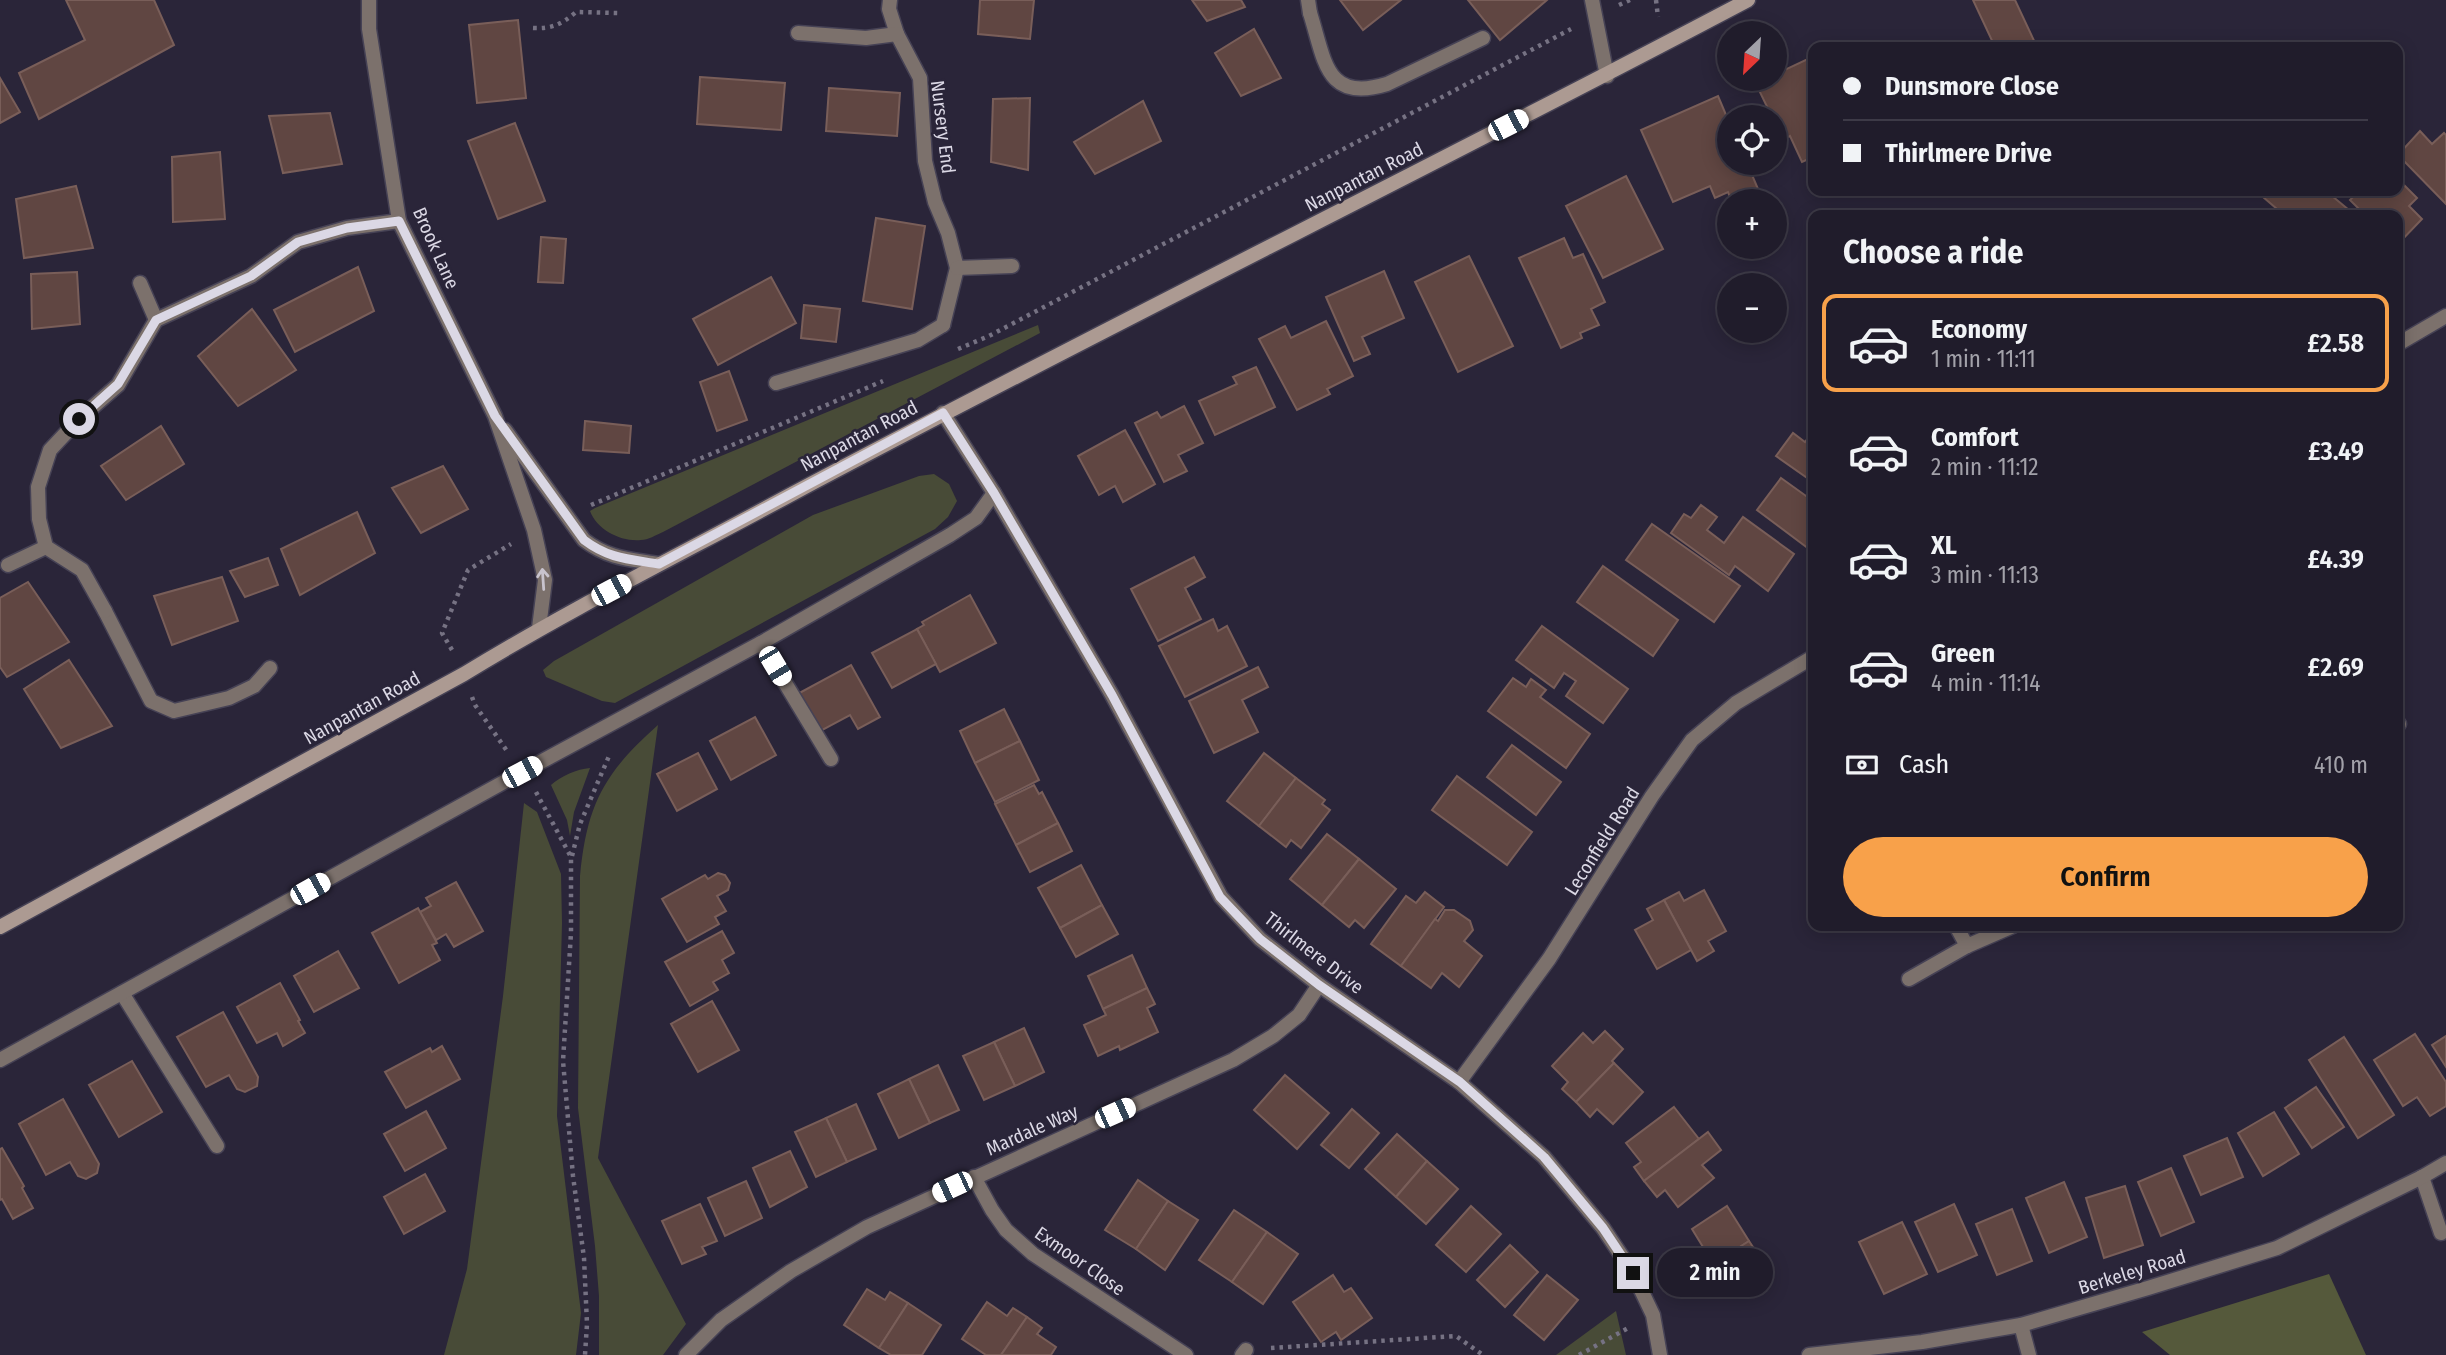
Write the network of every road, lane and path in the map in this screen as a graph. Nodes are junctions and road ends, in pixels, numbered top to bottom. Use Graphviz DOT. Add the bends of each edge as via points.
graph roads {
  1 [pos="369,0"];
  2 [pos="890,0"];
  3 [pos="1592,0"];
  4 [pos="1748,0"];
  5 [pos="1309,7"];
  6 [pos="618,13"];
  7 [pos="1594,17"];
  8 [pos="533,28"];
  9 [pos="798,33"];
  10 [pos="897,34"];
  11 [pos="1483,38"];
  12 [pos="1607,76"];
  13 [pos="399,221"];
  14 [pos="1012,266"];
  15 [pos="957,268"];
  16 [pos="140,284"];
  17 [pos="2446,316"];
  18 [pos="156,320"];
  19 [pos="2403,341"];
  20 [pos="951,353"];
  21 [pos="886,380"];
  22 [pos="776,383"];
  23 [pos="943,413"];
  24 [pos="495,416"];
  25 [pos="994,493"];
  26 [pos="565,516"];
  27 [pos="534,530"];
  28 [pos="46,547"];
  29 [pos="659,564"];
  30 [pos="8,565"];
  31 [pos="539,628"];
  32 [pos="761,643"];
  33 [pos="1808,660"];
  34 [pos="270,668"];
  35 [pos="464,674"];
  36 [pos="629,715"];
  37 [pos="831,759"];
  38 [pos="522,772"];
  39 [pos="571,858"];
  40 [pos="0,927"];
  41 [pos="1958,931"];
  42 [pos="2001,931"];
  43 [pos="1966,946"];
  44 [pos="1909,979"];
  45 [pos="1319,985"];
  46 [pos="122,993"];
  47 [pos="0,1060"];
  48 [pos="1460,1082"];
  49 [pos="217,1146"];
  50 [pos="2446,1163"];
  51 [pos="974,1177"];
  52 [pos="2422,1177"];
  53 [pos="2441,1233"];
  54 [pos="1653,1315"];
  55 [pos="2021,1325"];
  56 [pos="1244,1352"];
  57 [pos="1481,1354"];
  58 [pos="585,1355"];
  59 [pos="686,1355"];
  60 [pos="1186,1355"];
  61 [pos="1578,1355"];
  62 [pos="1660,1355"];
  63 [pos="1809,1355"];
  64 [pos="2029,1355"];
  1 -- 13 [label="street, Brook Lane" via="369,29"];
  2 -- 10 [label="street, Nursery End"];
  3 -- 7 [label="street"];
  4 -- 12 [label="street, Nanpantan Road"];
  5 -- 11 [label="street" via="1328,70 1350,89 1387,84"];
  6 -- 8 [label="path" via="576,12 548,29"];
  7 -- 12 [label="street"];
  7 -- 20 [label="path"];
  9 -- 10 [label="street" via="866,38"];
  10 -- 15 [label="street, Nursery End" via="919,78 925,161"];
  12 -- 23 [label="street, Nanpantan Road"];
  13 -- 18 [label="street" via="347,228 298,242 251,276"];
  13 -- 24 [label="street, Brook Lane"];
  14 -- 15 [label="street"];
  15 -- 22 [label="street, Nursery End" via="943,324 918,340"];
  16 -- 18 [label="street"];
  17 -- 19 [label="street"];
  18 -- 28 [label="street" via="118,384 50,450 38,487"];
  21 -- 26 [label="path"];
  23 -- 25 [label="street, Thirlmere Drive"];
  23 -- 29 [label="street, Nanpantan Road"];
  24 -- 26 [label="street, Brook Lane"];
  24 -- 27 [label="street, Brook Lane"];
  25 -- 32 [label="street" via="976,518 950,535"];
  25 -- 45 [label="street, Thirlmere Drive" via="1112,695 1220,897 1260,939"];
  26 -- 29 [label="street, Brook Lane" via="600,552"];
  31 -- 27 [label="street, Brook Lane, one-way" via="545,580"];
  27 -- 35 [label="path" via="468,570 442,633"];
  28 -- 30 [label="street"];
  28 -- 34 [label="street" via="82,570 151,701 160,706 174,711 229,698 254,686"];
  29 -- 31 [label="street, Nanpantan Road"];
  31 -- 35 [label="street, Nanpantan Road"];
  32 -- 36 [label="street"];
  32 -- 37 [label="street"];
  33 -- 48 [label="street, Leconfield Road" via="1736,703 1692,740 1651,796 1549,959"];
  35 -- 38 [label="path" via="475,705"];
  35 -- 40 [label="street, Nanpantan Road"];
  36 -- 38 [label="street"];
  36 -- 39 [label="path" via="597,782"];
  38 -- 39 [label="path"];
  38 -- 46 [label="street"];
  39 -- 58 [label="path" via="563,1061 584,1258"];
  41 -- 43 [label="street"];
  42 -- 43 [label="street"];
  43 -- 44 [label="street"];
  45 -- 48 [label="street, Thirlmere Drive"];
  45 -- 51 [label="street, Mardale Way" via="1299,1015 1233,1060"];
  46 -- 47 [label="street"];
  46 -- 49 [label="street"];
  48 -- 54 [label="street, Thirlmere Drive" via="1544,1157 1603,1228 1633,1273"];
  50 -- 52 [label="street, Berkeley Road"];
  51 -- 59 [label="street, Mardale Way" via="867,1227 791,1271 721,1320"];
  51 -- 60 [label="street, Exmoor Close" via="1006,1230 1033,1254"];
  52 -- 53 [label="street"];
  52 -- 55 [label="street, Berkeley Road" via="2277,1248"];
  54 -- 61 [label="path"];
  54 -- 62 [label="street, Thirlmere Drive"];
  55 -- 63 [label="street, Berkeley Road"];
  55 -- 64 [label="street"];
  56 -- 57 [label="path" via="1455,1336"];
}
